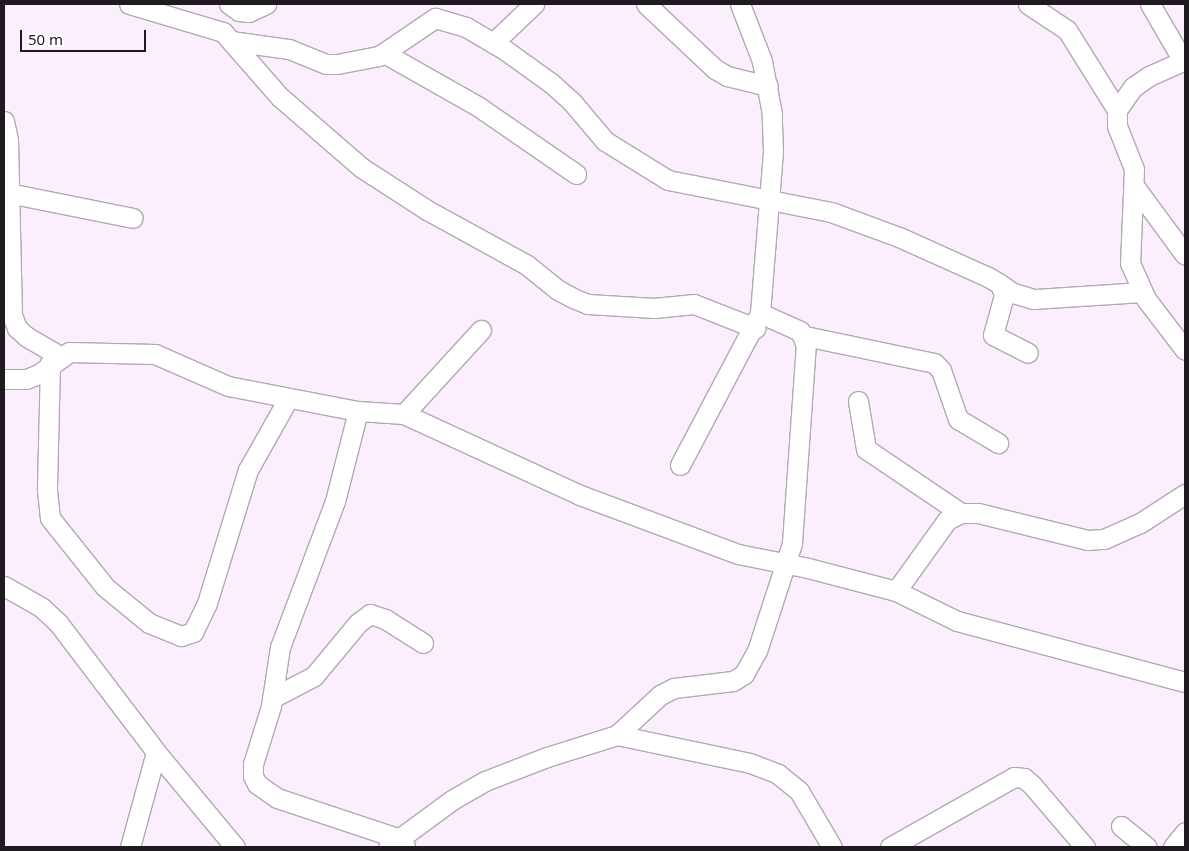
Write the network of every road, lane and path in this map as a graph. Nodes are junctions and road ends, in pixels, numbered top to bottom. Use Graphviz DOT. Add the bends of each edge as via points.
graph roads {
  1 [pos="129,4"];
  2 [pos="229,4"];
  3 [pos="266,4"];
  4 [pos="534,4"];
  5 [pos="646,4"];
  6 [pos="740,4"];
  7 [pos="1028,4"];
  8 [pos="1150,4"];
  9 [pos="231,41"];
  10 [pos="493,43"];
  11 [pos="384,53"];
  12 [pos="1184,61"];
  13 [pos="768,86"];
  14 [pos="1117,110"];
  15 [pos="4,122"];
  16 [pos="576,174"];
  17 [pos="1135,187"];
  18 [pos="8,193"];
  19 [pos="769,198"];
  20 [pos="133,218"];
  21 [pos="1185,255"];
  22 [pos="1000,284"];
  23 [pos="1141,292"];
  24 [pos="758,320"];
  25 [pos="481,330"];
  26 [pos="805,336"];
  27 [pos="1185,350"];
  28 [pos="1028,353"];
  29 [pos="55,360"];
  30 [pos="4,379"];
  31 [pos="288,399"];
  32 [pos="858,401"];
  33 [pos="358,411"];
  34 [pos="404,414"];
  35 [pos="998,443"];
  36 [pos="680,465"];
  37 [pos="1185,494"];
  38 [pos="961,513"];
  39 [pos="787,564"];
  40 [pos="4,586"];
  41 [pos="896,591"];
  42 [pos="423,644"];
  43 [pos="1185,682"];
  44 [pos="272,698"];
  45 [pos="617,735"];
  46 [pos="156,752"];
  47 [pos="1121,826"];
  48 [pos="1185,832"];
  49 [pos="397,844"];
  50 [pos="130,847"];
  51 [pos="235,847"];
  52 [pos="832,847"];
  53 [pos="890,847"];
  54 [pos="1085,847"];
  55 [pos="1147,847"];
  56 [pos="1173,847"];
  1 -- 9 [label="street" via="214,29"];
  2 -- 3 [label="street" via="239,11 249,12"];
  4 -- 10 [label="street"];
  5 -- 13 [label="street" via="715,69 727,76"];
  6 -- 13 [label="street"];
  7 -- 14 [label="street" via="1067,30"];
  8 -- 12 [label="street"];
  9 -- 11 [label="street" via="290,49 326,64 369,60"];
  9 -- 24 [label="street" via="280,97 362,168 427,210 527,264 558,290 588,304 654,308 694,304"];
  10 -- 11 [label="street" via="466,28 435,18"];
  10 -- 19 [label="street" via="572,102 605,141 661,176 676,184"];
  11 -- 16 [label="street" via="479,107"];
  12 -- 14 [label="street" via="1149,76 1133,87"];
  13 -- 19 [label="street" via="773,152"];
  14 -- 17 [label="street" via="1118,126 1134,169"];
  15 -- 18 [label="street" via="8,140"];
  17 -- 21 [label="street"];
  17 -- 23 [label="street" via="1130,263"];
  18 -- 20 [label="street"];
  18 -- 29 [label="street" via="12,315 17,328"];
  19 -- 22 [label="street" via="860,222"];
  19 -- 24 [label="street"];
  22 -- 23 [label="street" via="1013,293 1034,298"];
  22 -- 28 [label="street" via="1004,295 993,335"];
  23 -- 27 [label="street"];
  24 -- 26 [label="street" via="792,325"];
  24 -- 36 [label="street"];
  25 -- 34 [label="street"];
  26 -- 35 [label="street" via="934,363 941,370 958,419"];
  26 -- 39 [label="street" via="800,460"];
  29 -- 30 [label="street" via="26,379"];
  29 -- 31 [label="street" via="69,352 155,354 215,382"];
  29 -- 31 [label="street" via="47,490 50,518 105,587 149,623 181,636 194,632 207,602 248,470"];
  31 -- 33 [label="street"];
  32 -- 38 [label="street" via="866,448"];
  33 -- 34 [label="street"];
  33 -- 44 [label="street" via="335,502 280,647"];
  34 -- 39 [label="street" via="580,495 738,554"];
  37 -- 38 [label="street" via="1140,523 1104,539 1088,540 978,513"];
  38 -- 41 [label="street" via="947,520"];
  39 -- 41 [label="street"];
  39 -- 45 [label="street" via="757,651 744,674 722,683 674,688 642,709"];
  40 -- 46 [label="street" via="41,606 59,624"];
  41 -- 43 [label="street" via="957,621"];
  42 -- 44 [label="street" via="385,619 370,614 314,676"];
  44 -- 49 [label="street" via="253,764 257,784 292,804"];
  45 -- 49 [label="street" via="547,756 485,781"];
  45 -- 52 [label="street" via="750,763 778,774 799,790"];
  46 -- 50 [label="street"];
  46 -- 51 [label="street"];
  47 -- 55 [label="street"];
  48 -- 56 [label="street"];
  53 -- 54 [label="street" via="1014,777 1024,778 1032,785"];
}
